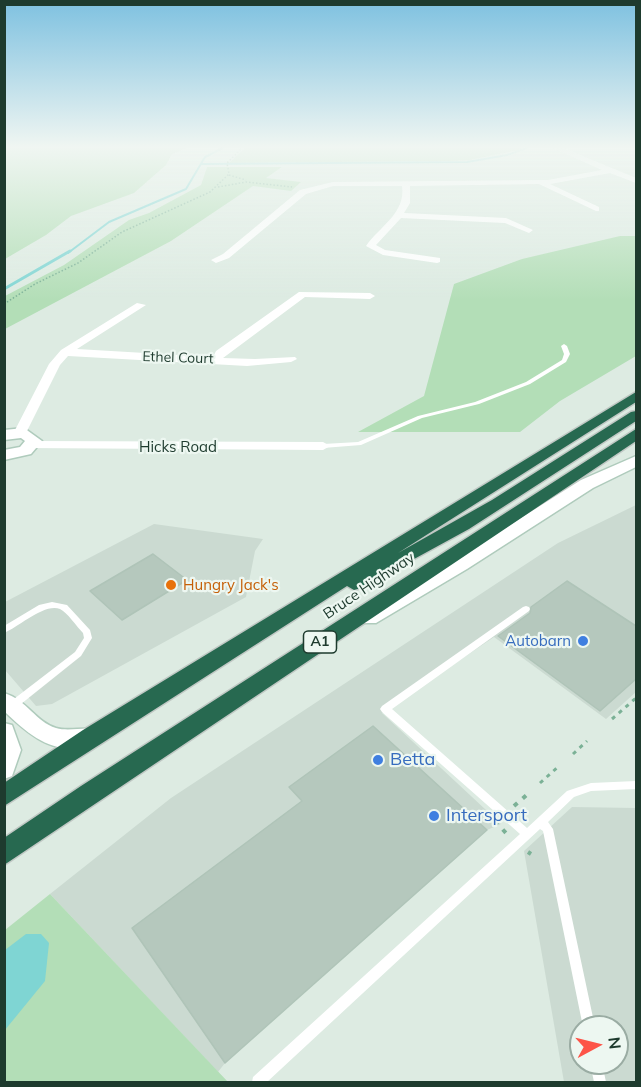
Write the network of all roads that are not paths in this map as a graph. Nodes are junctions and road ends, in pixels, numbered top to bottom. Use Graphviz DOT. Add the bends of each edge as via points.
graph roads {
  1 [pos="298,199"];
  2 [pos="409,199"];
  3 [pos="575,199"];
  4 [pos="596,209"];
  5 [pos="398,215"];
  6 [pos="529,230"];
  7 [pos="216,260"];
  8 [pos="437,260"];
  9 [pos="370,296"];
  10 [pos="141,305"];
  11 [pos="564,346"];
  12 [pos="65,352"];
  13 [pos="217,358"];
  14 [pos="291,359"];
  15 [pos="636,396"];
  16 [pos="636,415"];
  17 [pos="12,434"];
  18 [pos="636,434"];
  19 [pos="32,445"];
  20 [pos="323,446"];
  21 [pos="6,458"];
  22 [pos="636,461"];
  23 [pos="526,609"];
  24 [pos="295,610"];
  25 [pos="4,630"];
  26 [pos="258,683"];
  27 [pos="9,704"];
  28 [pos="4,732"];
  29 [pos="91,737"];
  30 [pos="4,769"];
  31 [pos="636,785"];
  32 [pos="4,796"];
  33 [pos="540,822"];
  34 [pos="527,834"];
  35 [pos="4,853"];
  36 [pos="587,1015"];
  37 [pos="258,1083"];
  1 -- 7 [label="street"];
  2 -- 5 [label="street"];
  3 -- 4 [label="street"];
  5 -- 6 [label="street" via="506,221"];
  5 -- 8 [label="street" via="369,249"];
  9 -- 13 [label="street" via="303,294"];
  10 -- 12 [label="street"];
  11 -- 20 [label="lane" via="564,361 528,383 477,403 420,417 359,444"];
  12 -- 13 [label="street, Ethel Court" via="204,361"];
  12 -- 17 [label="street"];
  13 -- 14 [label="street, Ethel Court" via="267,363"];
  15 -- 24 [label="highway, Bruce Highway"];
  16 -- 24 [label="highway" via="411,555"];
  17 -- 19 [label="main road" via="33,438"];
  18 -- 26 [label="highway, Bruce Highway / A1"];
  19 -- 20 [label="street, Hicks Road"];
  19 -- 21 [label="main road"];
  22 -- 26 [label="main road" via="588,484 460,565"];
  23 -- 34 [label="lane" via="385,709"];
  24 -- 29 [label="highway, Bruce Highway"];
  25 -- 27 [label="lane" via="52,605 64,607 88,638 78,654"];
  26 -- 35 [label="highway, Bruce Highway / A1"];
  27 -- 29 [label="main road" via="53,739"];
  28 -- 30 [label="main road" via="11,747"];
  29 -- 32 [label="highway, Bruce Highway"];
  31 -- 33 [label="lane" via="591,787 571,794"];
  33 -- 34 [label="lane"];
  33 -- 36 [label="lane" via="548,829"];
  34 -- 37 [label="lane"];
}
